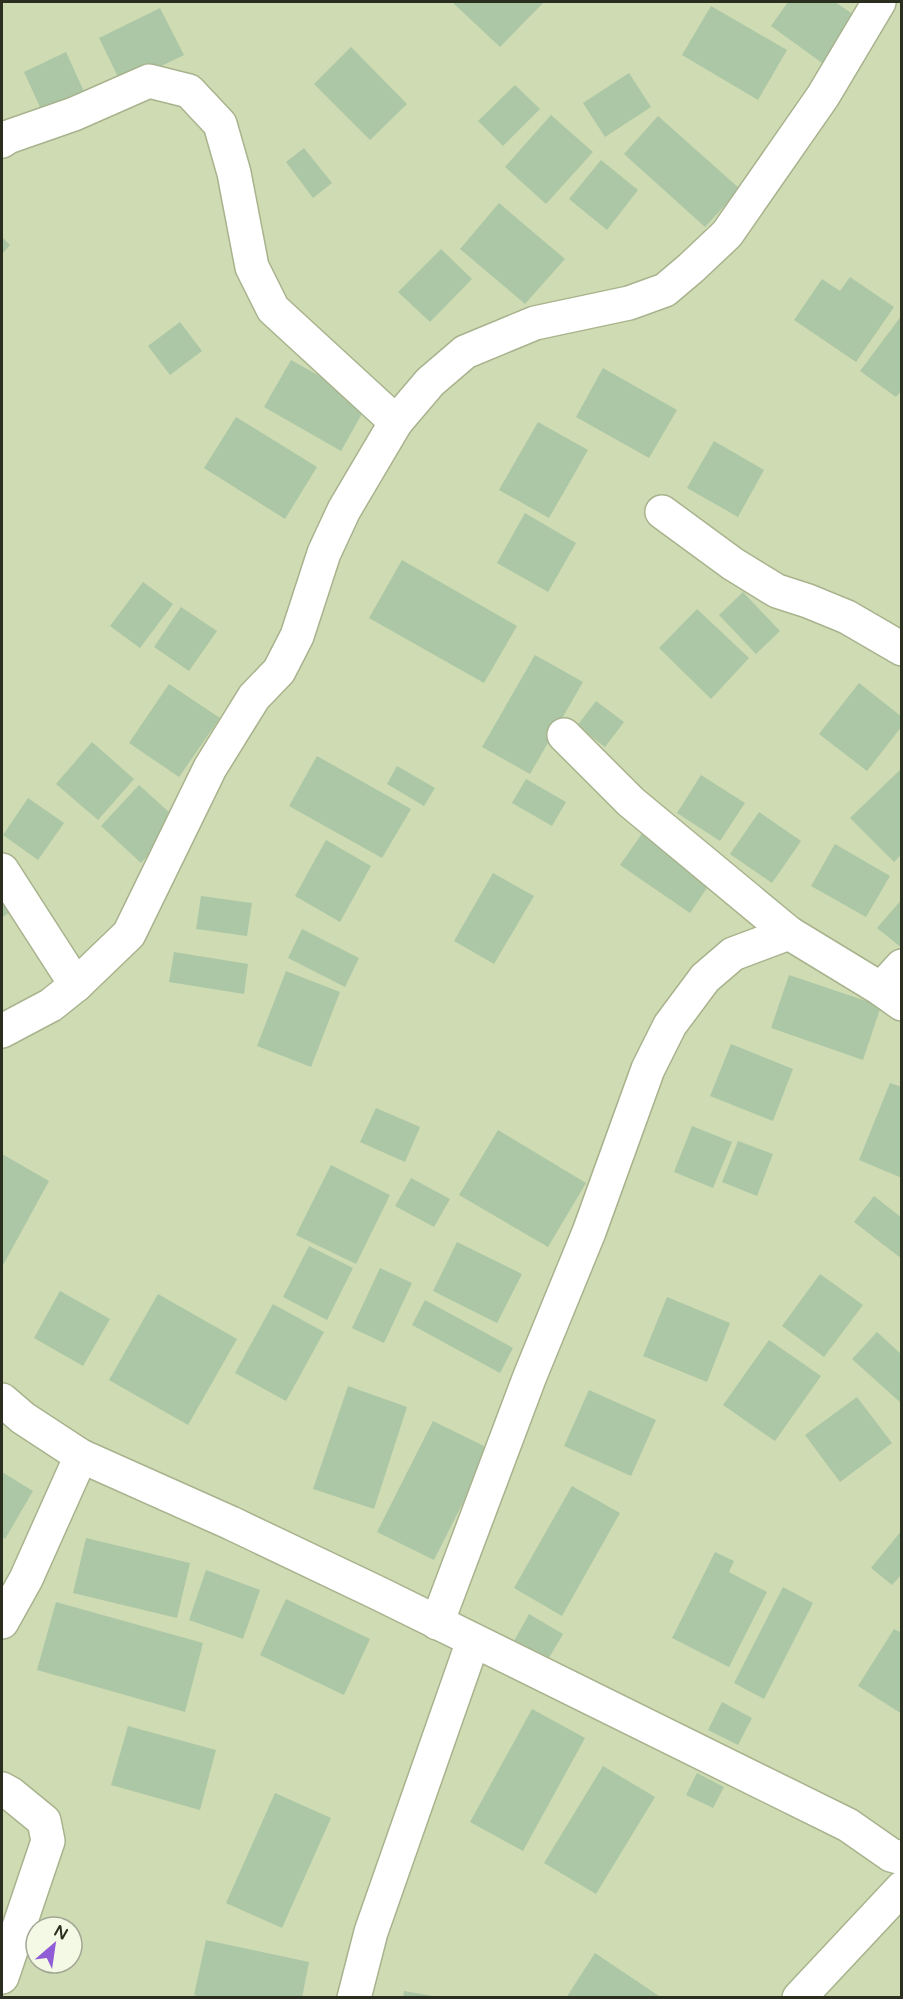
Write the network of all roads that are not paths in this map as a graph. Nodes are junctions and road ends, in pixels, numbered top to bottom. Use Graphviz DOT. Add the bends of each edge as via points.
graph roads {
  1 [pos="879,2"];
  2 [pos="2,141"];
  3 [pos="396,422"];
  4 [pos="662,512"];
  5 [pos="902,649"];
  6 [pos="564,735"];
  7 [pos="2,870"];
  8 [pos="789,933"];
  9 [pos="76,985"];
  10 [pos="895,986"];
  11 [pos="2,1031"];
  12 [pos="2,1400"];
  13 [pos="81,1456"];
  14 [pos="2,1622"];
  15 [pos="437,1623"];
  16 [pos="473,1641"];
  17 [pos="2,1789"];
  18 [pos="902,1858"];
  19 [pos="902,1888"];
  20 [pos="2,1977"];
  21 [pos="354,1998"];
  22 [pos="799,1998"];
  1 -- 3 [label="street" via="823,96 733,226 691,268 665,290 629,303 535,323 465,352 430,382"];
  2 -- 3 [label="street" via="150,81 189,91 219,124 234,173 252,267 273,309"];
  3 -- 9 [label="street" via="344,510 324,553 297,636 279,671 254,697 210,768 129,934"];
  4 -- 5 [label="street" via="777,591 847,617"];
  6 -- 8 [label="street" via="631,801"];
  7 -- 9 [label="street"];
  8 -- 10 [label="street"];
  8 -- 15 [label="street" via="733,954 705,978 670,1025 648,1069"];
  9 -- 11 [label="street" via="51,1005"];
  12 -- 13 [label="street" via="22,1418"];
  13 -- 14 [label="street" via="26,1579"];
  13 -- 15 [label="street" via="231,1523"];
  15 -- 16 [label="street"];
  16 -- 18 [label="street" via="848,1825 891,1855"];
  16 -- 21 [label="street" via="371,1932"];
  17 -- 20 [label="street" via="44,1821 48,1841"];
  19 -- 22 [label="street"];
}
